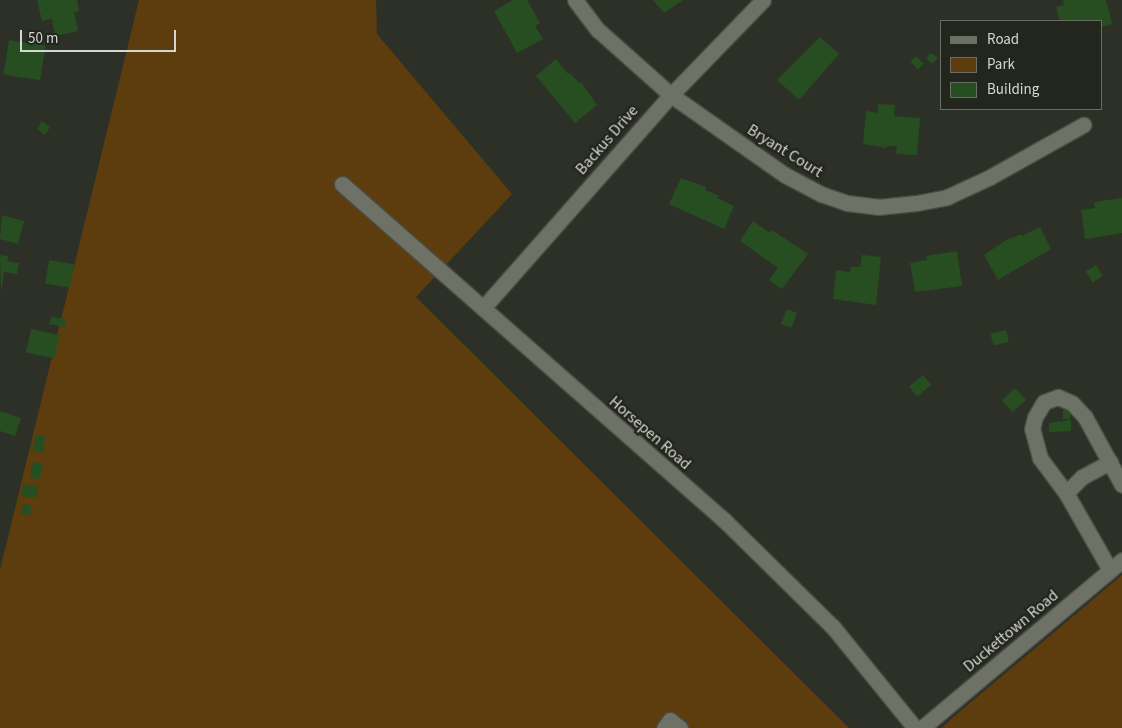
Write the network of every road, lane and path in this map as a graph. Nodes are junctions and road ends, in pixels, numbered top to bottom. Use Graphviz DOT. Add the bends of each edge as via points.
graph roads {
  1 [pos="575,0"];
  2 [pos="763,0"];
  3 [pos="671,95"];
  4 [pos="1083,125"];
  5 [pos="342,184"];
  6 [pos="483,308"];
  7 [pos="1110,462"];
  8 [pos="1122,485"];
  9 [pos="1066,493"];
  10 [pos="1116,565"];
  11 [pos="664,728"];
  12 [pos="680,728"];
  13 [pos="915,728"];
  14 [pos="922,728"];
  1 -- 3 [label="street, Bryant Court" via="598,30"];
  2 -- 3 [label="street, Backus Drive"];
  3 -- 4 [label="street, Bryant Court" via="784,175 847,203 878,207 947,198"];
  3 -- 6 [label="street, Backus Drive"];
  5 -- 6 [label="street, Horsepen Road"];
  6 -- 13 [label="street, Horsepen Road" via="725,521 834,627"];
  7 -- 8 [label="street"];
  7 -- 9 [label="street" via="1082,477"];
  7 -- 9 [label="street" via="1085,417 1072,403 1058,397 1044,402 1032,429 1040,458"];
  9 -- 10 [label="street"];
  10 -- 14 [label="street, Duckettown Road"];
  11 -- 12 [label="street" via="670,720"];
}
